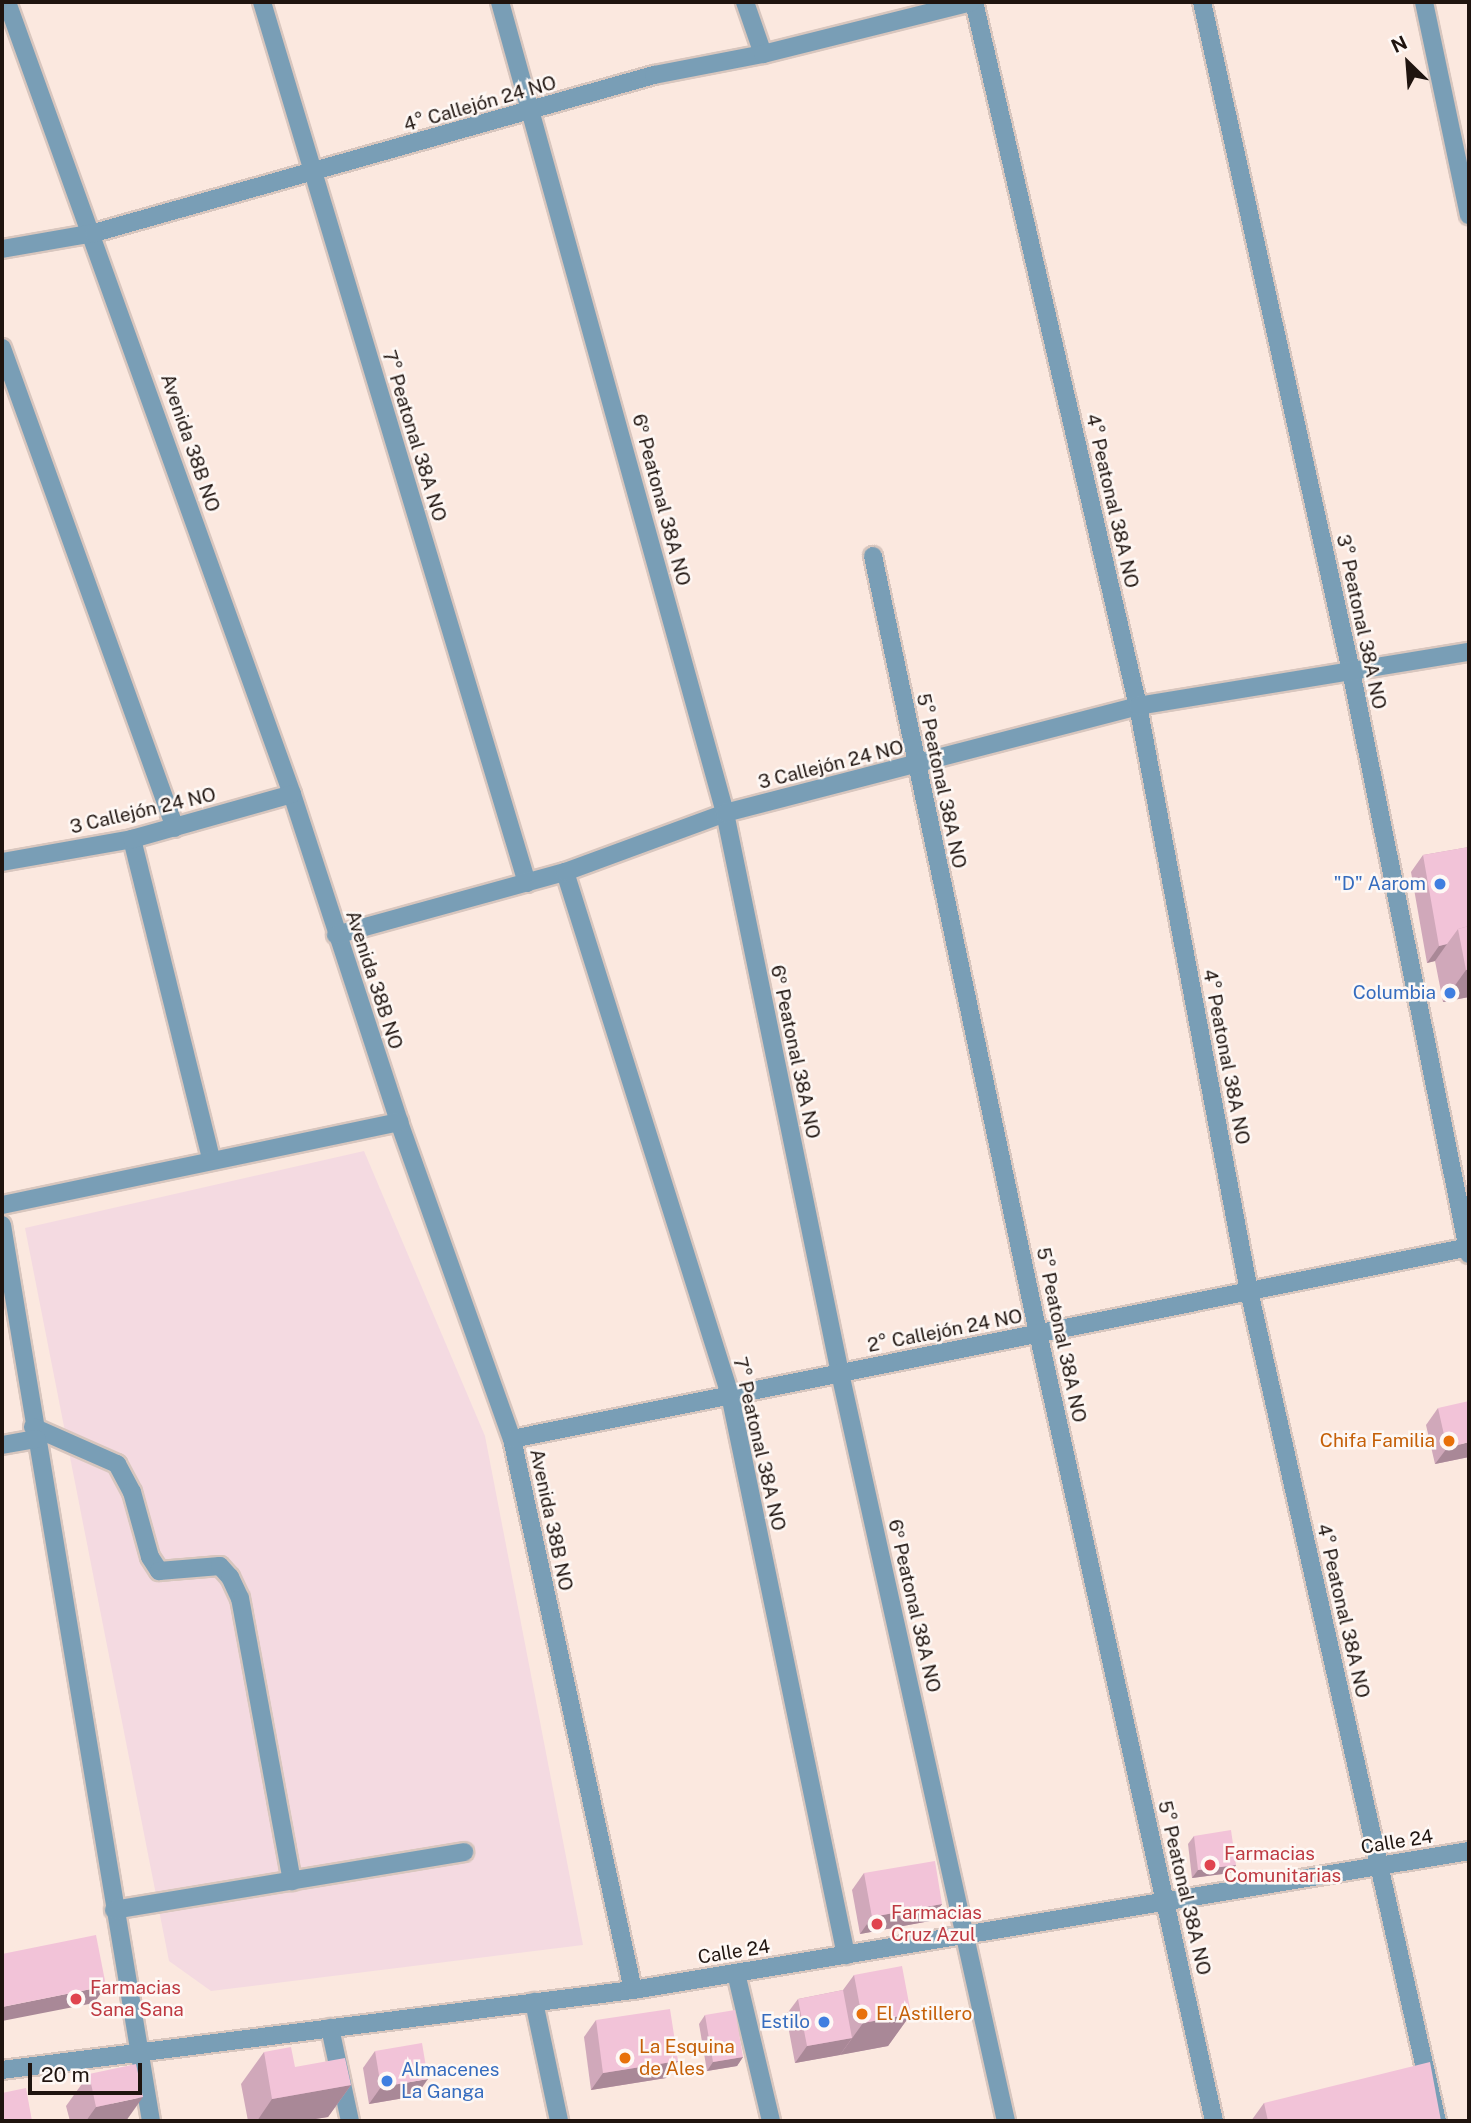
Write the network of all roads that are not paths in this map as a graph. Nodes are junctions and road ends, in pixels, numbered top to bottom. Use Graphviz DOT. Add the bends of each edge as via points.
graph roads {
  1 [pos="7,2"];
  2 [pos="262,2"];
  3 [pos="500,2"];
  4 [pos="745,2"];
  5 [pos="973,2"];
  6 [pos="1202,2"];
  7 [pos="1424,2"];
  8 [pos="763,54"];
  9 [pos="532,112"];
  10 [pos="313,173"];
  11 [pos="1469,215"];
  12 [pos="93,233"];
  13 [pos="2,248"];
  14 [pos="2,348"];
  15 [pos="873,555"];
  16 [pos="1469,652"];
  17 [pos="1352,671"];
  18 [pos="1139,706"];
  19 [pos="916,765"];
  20 [pos="292,794"];
  21 [pos="725,813"];
  22 [pos="175,828"];
  23 [pos="132,839"];
  24 [pos="2,862"];
  25 [pos="565,872"];
  26 [pos="527,883"];
  27 [pos="336,934"];
  28 [pos="399,1122"];
  29 [pos="211,1158"];
  30 [pos="2,1205"];
  31 [pos="2,1225"];
  32 [pos="1469,1250"];
  33 [pos="1249,1291"];
  34 [pos="1038,1333"];
  35 [pos="840,1373"];
  36 [pos="730,1395"];
  37 [pos="34,1433"];
  38 [pos="512,1439"];
  39 [pos="2,1445"];
  40 [pos="1469,1851"];
  41 [pos="464,1852"];
  42 [pos="1379,1866"];
  43 [pos="292,1881"];
  44 [pos="1165,1902"];
  45 [pos="114,1910"];
  46 [pos="966,1935"];
  47 [pos="846,1955"];
  48 [pos="736,1973"];
  49 [pos="634,1990"];
  50 [pos="534,2002"];
  51 [pos="330,2028"];
  52 [pos="137,2053"];
  53 [pos="2,2070"];
  54 [pos="151,2121"];
  55 [pos="350,2121"];
  56 [pos="559,2121"];
  57 [pos="771,2121"];
  58 [pos="1006,2121"];
  59 [pos="1214,2121"];
  60 [pos="1437,2121"];
  1 -- 12 [label="street, Avenida 38B NO"];
  2 -- 10 [label="street, 7° Peatonal 38A NO"];
  3 -- 9 [label="street, 6º Peatonal 38A NO"];
  4 -- 8 [label="street"];
  5 -- 8 [label="street, 4° Callejón 24 NO"];
  5 -- 18 [label="street, 4° Peatonal 38A NO"];
  6 -- 17 [label="street, 3° Peatonal 38A NO"];
  7 -- 11 [label="street"];
  8 -- 9 [label="street, 4° Callejón 24 NO" via="654,75"];
  9 -- 10 [label="street, 4° Callejón 24 NO"];
  9 -- 21 [label="street, 6º Peatonal 38A NO"];
  10 -- 12 [label="street, 4° Callejón 24 NO"];
  10 -- 26 [label="street, 7° Peatonal 38A NO"];
  12 -- 13 [label="street, 4° Callejón 24 NO"];
  12 -- 20 [label="street, Avenida 38B NO"];
  14 -- 22 [label="street"];
  15 -- 19 [label="street, 5° Peatonal 38A NO"];
  16 -- 17 [label="street, 3 Callejón 24 NO"];
  17 -- 18 [label="street, 3 Callejón 24 NO"];
  17 -- 32 [label="street, 3° Peatonal 38A NO"];
  18 -- 19 [label="street, 3 Callejón 24 NO"];
  18 -- 33 [label="street, 4° Peatonal 38A NO"];
  19 -- 21 [label="street, 3 Callejón 24 NO"];
  19 -- 34 [label="street, 5° Peatonal 38A NO"];
  20 -- 22 [label="street, 3 Callejón 24 NO"];
  20 -- 27 [label="street, Avenida 38B NO"];
  21 -- 25 [label="street, 3 Callejón 24 NO"];
  21 -- 35 [label="street, 6º Peatonal 38A NO"];
  22 -- 23 [label="street, 3 Callejón 24 NO"];
  23 -- 24 [label="street, 3 Callejón 24 NO"];
  23 -- 29 [label="street"];
  25 -- 26 [label="street, 3 Callejón 24 NO"];
  25 -- 36 [label="street, 7° Peatonal 38A NO"];
  26 -- 27 [label="street, 3 Callejón 24 NO"];
  27 -- 28 [label="street, Avenida 38B NO"];
  28 -- 29 [label="street"];
  28 -- 38 [label="street, Avenida 38B NO"];
  29 -- 30 [label="street"];
  31 -- 37 [label="street"];
  32 -- 33 [label="street, 2° Callejón 24 NO"];
  33 -- 34 [label="street, 2° Callejón 24 NO"];
  33 -- 42 [label="street, 4° Peatonal 38A NO"];
  34 -- 35 [label="street, 2° Callejón 24 NO"];
  34 -- 44 [label="street, 5° Peatonal 38A NO"];
  35 -- 36 [label="street, 2° Callejón 24 NO"];
  35 -- 46 [label="street, 6º Peatonal 38A NO"];
  36 -- 38 [label="street, 2° Callejón 24 NO"];
  36 -- 47 [label="street, 7° Peatonal 38A NO"];
  37 -- 39 [label="street"];
  37 -- 43 [label="street" via="117,1464 132,1492 150,1557 159,1571 220,1566 230,1577 240,1598"];
  37 -- 45 [label="street"];
  38 -- 49 [label="street, Avenida 38B NO"];
  40 -- 42 [label="street, Calle 24"];
  41 -- 43 [label="street"];
  42 -- 44 [label="street, Calle 24"];
  42 -- 60 [label="street, 4° Peatonal 38A NO"];
  43 -- 45 [label="street"];
  44 -- 46 [label="street, Calle 24"];
  44 -- 59 [label="street, 5° Peatonal 38A NO"];
  45 -- 52 [label="street"];
  46 -- 47 [label="street, Calle 24"];
  46 -- 58 [label="street, 6º Peatonal 38A NO"];
  47 -- 48 [label="street, Calle 24"];
  48 -- 49 [label="street, Calle 24"];
  48 -- 57 [label="street"];
  49 -- 50 [label="street, Calle 24"];
  50 -- 51 [label="street, Calle 24"];
  50 -- 56 [label="street"];
  51 -- 52 [label="street, Calle 24"];
  51 -- 55 [label="street"];
  52 -- 53 [label="street, Calle 24"];
  52 -- 54 [label="street"];
}
